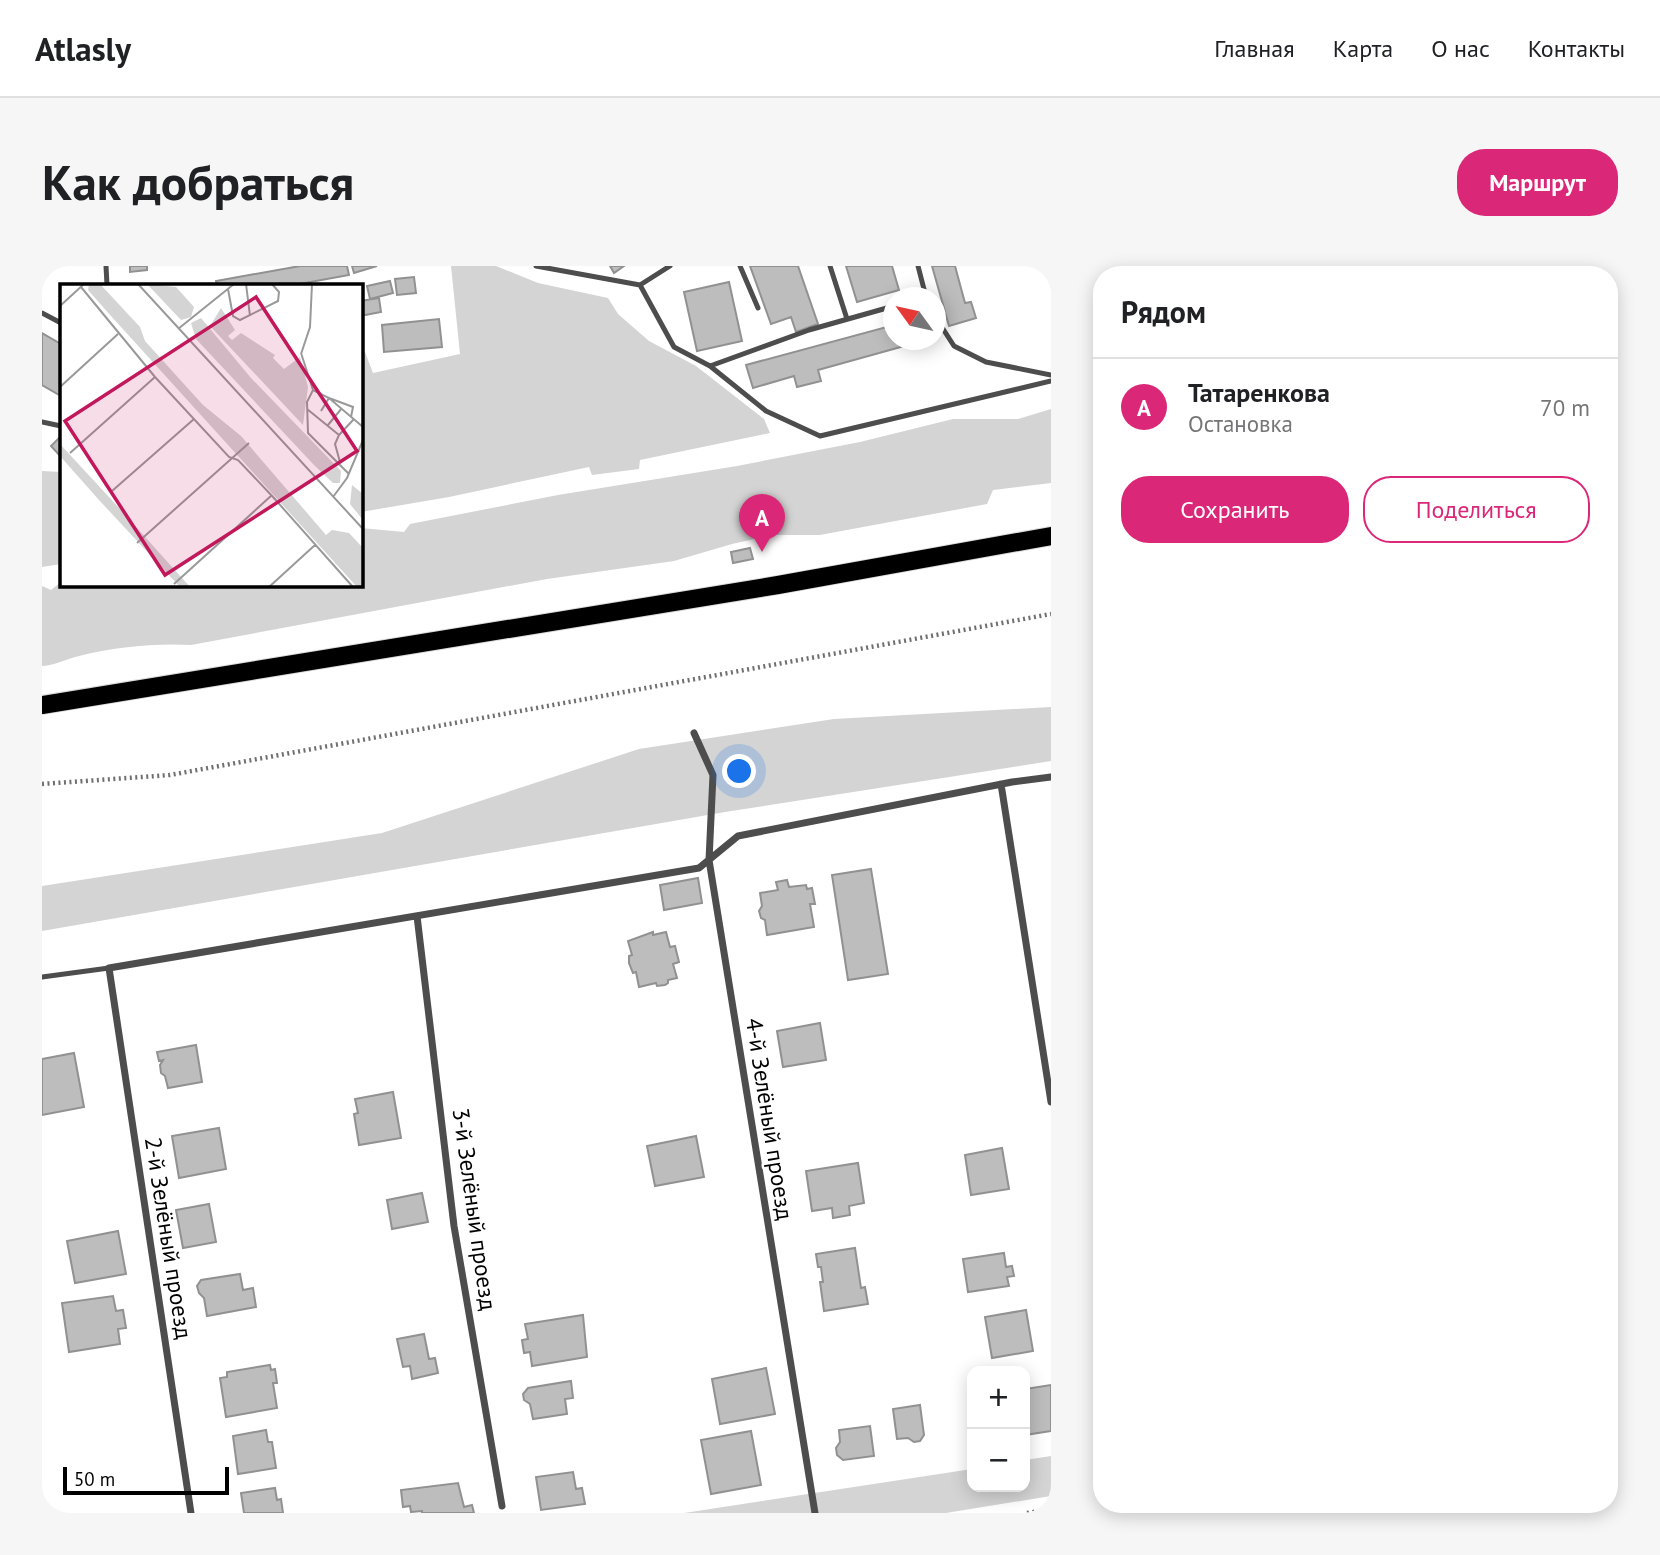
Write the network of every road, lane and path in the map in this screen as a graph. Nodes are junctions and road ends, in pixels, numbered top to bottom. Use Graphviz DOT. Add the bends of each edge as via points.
graph roads {
  1 [pos="106,266"];
  2 [pos="536,266"];
  3 [pos="670,266"];
  4 [pos="740,266"];
  5 [pos="830,266"];
  6 [pos="918,266"];
  7 [pos="107,284"];
  8 [pos="640,285"];
  9 [pos="923,287"];
  10 [pos="758,308"];
  11 [pos="883,309"];
  12 [pos="42,313"];
  13 [pos="847,319"];
  14 [pos="60,322"];
  15 [pos="946,334"];
  16 [pos="710,366"];
  17 [pos="1051,375"];
  18 [pos="1051,381"];
  19 [pos="42,422"];
  20 [pos="60,426"];
  21 [pos="1051,536"];
  22 [pos="1051,614"];
  23 [pos="42,705"];
  24 [pos="694,733"];
  25 [pos="1051,777"];
  26 [pos="42,784"];
  27 [pos="1001,784"];
  28 [pos="709,860"];
  29 [pos="417,916"];
  30 [pos="109,968"];
  31 [pos="42,977"];
  32 [pos="1051,1102"];
  33 [pos="502,1506"];
  34 [pos="1051,1509"];
  35 [pos="191,1513"];
  36 [pos="815,1513"];
  37 [pos="1027,1513"];
  1 -- 7 [label="lane"];
  2 -- 8 [label="lane"];
  3 -- 8 [label="lane"];
  4 -- 10 [label="lane"];
  5 -- 13 [label="lane"];
  6 -- 9 [label="lane"];
  8 -- 16 [label="lane" via="674,347"];
  11 -- 13 [label="lane"];
  12 -- 14 [label="lane"];
  13 -- 16 [label="lane"];
  15 -- 17 [label="lane" via="954,346 986,362"];
  16 -- 18 [label="lane" via="766,411 820,436"];
  19 -- 20 [label="lane"];
  21 -- 23 [label="main road"];
  22 -- 26 [label="path" via="170,775"];
  24 -- 28 [label="street, 4-й Зелёный проезд" via="713,775"];
  25 -- 27 [label="street"];
  27 -- 28 [label="street" via="738,835"];
  27 -- 32 [label="street"];
  28 -- 29 [label="street" via="699,869"];
  28 -- 36 [label="street, 4-й Зелёный проезд"];
  29 -- 30 [label="street"];
  29 -- 33 [label="street, 3-й Зелёный проезд" via="454,1226"];
  30 -- 31 [label="lane"];
  30 -- 35 [label="street, 2-й Зелёный проезд"];
  34 -- 37 [label="path"];
}
